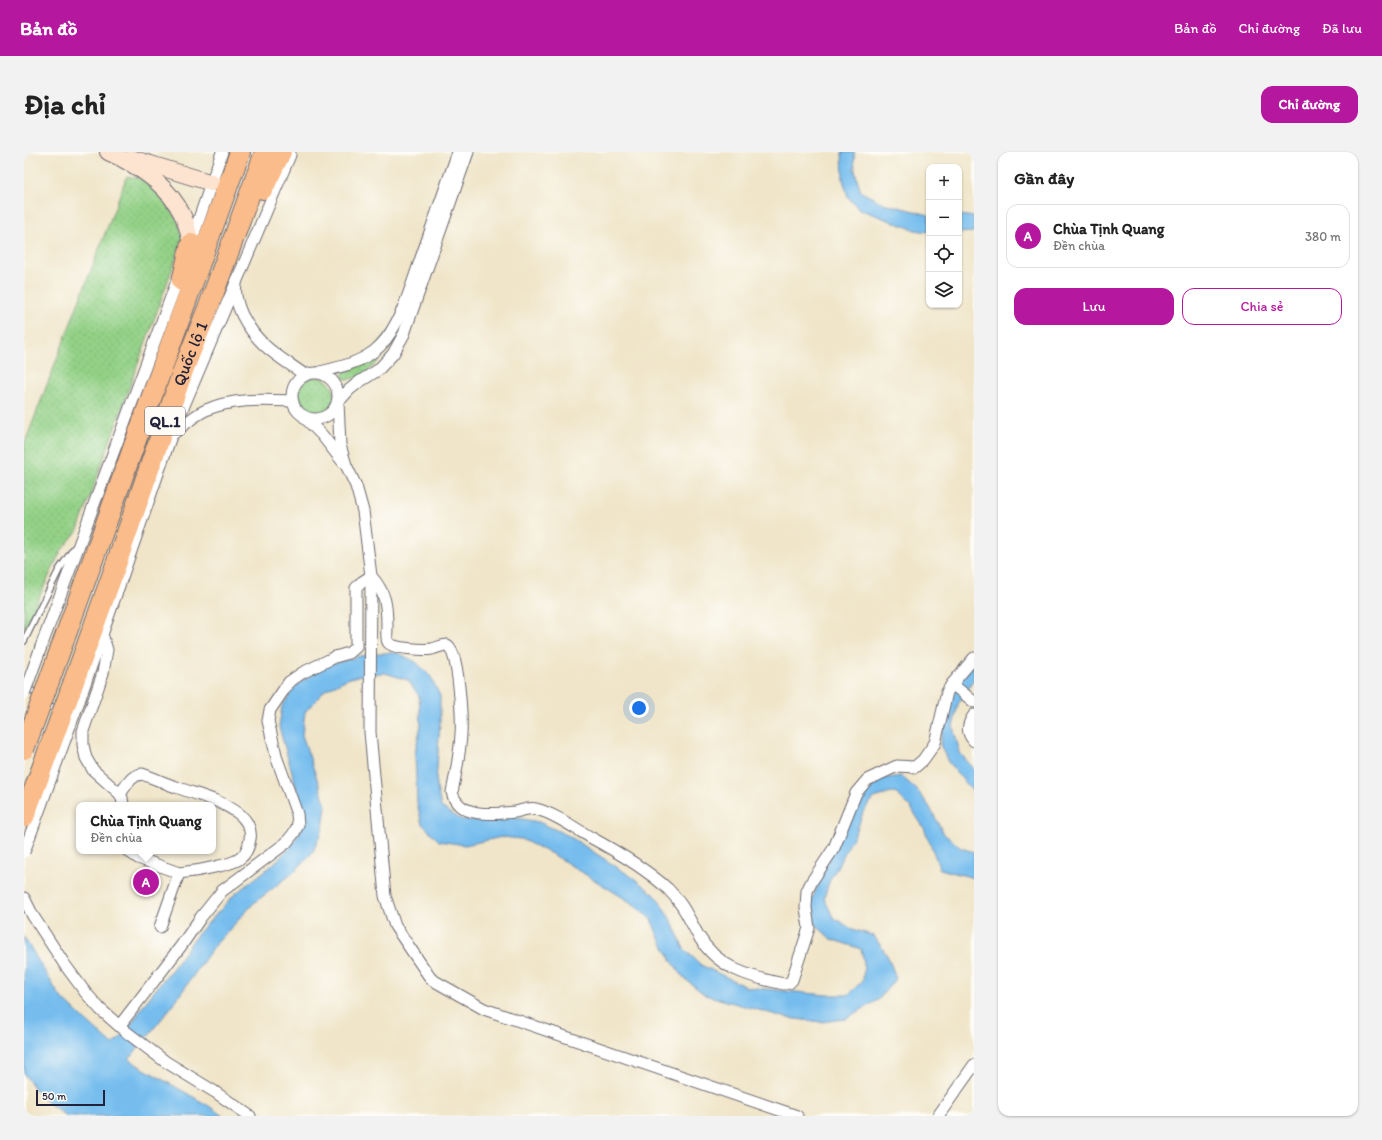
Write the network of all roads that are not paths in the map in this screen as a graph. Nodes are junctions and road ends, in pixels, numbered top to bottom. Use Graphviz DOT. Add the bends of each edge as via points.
graph roads {
  1 [pos="108,152"];
  2 [pos="113,152"];
  3 [pos="132,152"];
  4 [pos="155,152"];
  5 [pos="222,152"];
  6 [pos="240,152"];
  7 [pos="265,152"];
  8 [pos="458,152"];
  9 [pos="468,152"];
  10 [pos="289,153"];
  11 [pos="212,183"];
  12 [pos="191,244"];
  13 [pos="237,279"];
  14 [pos="210,303"];
  15 [pos="161,370"];
  16 [pos="320,372"];
  17 [pos="305,374"];
  18 [pos="292,401"];
  19 [pos="338,402"];
  20 [pos="300,414"];
  21 [pos="171,436"];
  22 [pos="346,465"];
  23 [pos="83,534"];
  24 [pos="113,573"];
  25 [pos="370,576"];
  26 [pos="102,634"];
  27 [pos="24,641"];
  28 [pos="974,658"];
  29 [pos="24,685"];
  30 [pos="953,685"];
  31 [pos="24,694"];
  32 [pos="74,696"];
  33 [pos="970,699"];
  34 [pos="974,715"];
  35 [pos="83,731"];
  36 [pos="974,742"];
  37 [pos="24,749"];
  38 [pos="120,794"];
  39 [pos="123,802"];
  40 [pos="24,817"];
  41 [pos="24,852"];
  42 [pos="132,854"];
  43 [pos="179,873"];
  44 [pos="24,898"];
  45 [pos="160,927"];
  46 [pos="122,1028"];
  47 [pos="974,1066"];
  48 [pos="250,1116"];
  49 [pos="797,1116"];
  50 [pos="938,1116"];
  1 -- 12 [label="street" via="138,168 174,200 183,215"];
  2 -- 11 [label="street"];
  3 -- 4 [label="street"];
  5 -- 11 [label="street"];
  6 -- 15 [label="highway, Quốc lộ 1 / QL.1"];
  7 -- 14 [label="highway, Quốc lộ 1 / QL.1"];
  8 -- 16 [label="street" via="408,295 391,332 370,354 350,365"];
  9 -- 19 [label="street" via="404,334 393,354 378,370 349,390"];
  10 -- 13 [label="street"];
  10 -- 14 [label="highway"];
  11 -- 12 [label="street"];
  12 -- 15 [label="highway"];
  12 -- 23 [label="street"];
  13 -- 17 [label="street" via="235,292 238,307 255,337"];
  13 -- 21 [label="street"];
  14 -- 24 [label="highway, Quốc lộ 1 / QL.1" via="184,368"];
  15 -- 37 [label="highway, Quốc lộ 1 / QL.1, bridge"];
  16 -- 17 [label="street"];
  16 -- 19 [label="street" via="333,380 339,394"];
  17 -- 18 [label="street" via="294,386"];
  18 -- 20 [label="street"];
  18 -- 21 [label="street" via="260,400 224,404 205,410"];
  19 -- 20 [label="street" via="335,409 323,418 307,418"];
  19 -- 22 [label="street" via="340,445"];
  20 -- 22 [label="street" via="322,434"];
  21 -- 24 [label="highway"];
  21 -- 26 [label="street"];
  22 -- 25 [label="street" via="363,510"];
  23 -- 27 [label="lane" via="58,570"];
  23 -- 31 [label="street, bridge"];
  24 -- 32 [label="highway, Quốc lộ 1 / QL.1"];
  25 -- 30 [label="street" via="383,594 389,644 393,647 419,649 447,645 453,652 461,709 461,733 452,792 457,802 478,813 516,812 532,808 551,814 610,848 668,889 683,906 707,948 730,967 744,975 784,984 789,984 792,980 809,928 806,912 807,891 834,848 856,793 867,780 897,766 915,767 923,760 934,746 947,692"];
  25 -- 46 [label="street" via="356,588 356,647 349,653 302,672 289,682 270,710 268,721 277,759 297,814 298,825 294,833 286,843 222,891"];
  25 -- 49 [label="street" via="370,732 385,896 395,926 431,979 484,1009"];
  26 -- 32 [label="street"];
  26 -- 35 [label="street" via="107,650 103,673"];
  28 -- 30 [label="street"];
  29 -- 35 [label="lane"];
  30 -- 33 [label="street"];
  32 -- 40 [label="highway, QL.1, bridge"];
  32 -- 41 [label="street, bridge"];
  34 -- 36 [label="street" via="968,724 968,733"];
  35 -- 38 [label="street" via="86,758 93,770"];
  38 -- 39 [label="street"];
  38 -- 43 [label="street" via="136,775 142,774 217,801 246,821 251,836 250,843 239,859 232,864"];
  42 -- 43 [label="street"];
  43 -- 45 [label="street"];
  44 -- 46 [label="street" via="45,936 85,992"];
  46 -- 48 [label="street" via="166,1062"];
  47 -- 50 [label="street"];
}
